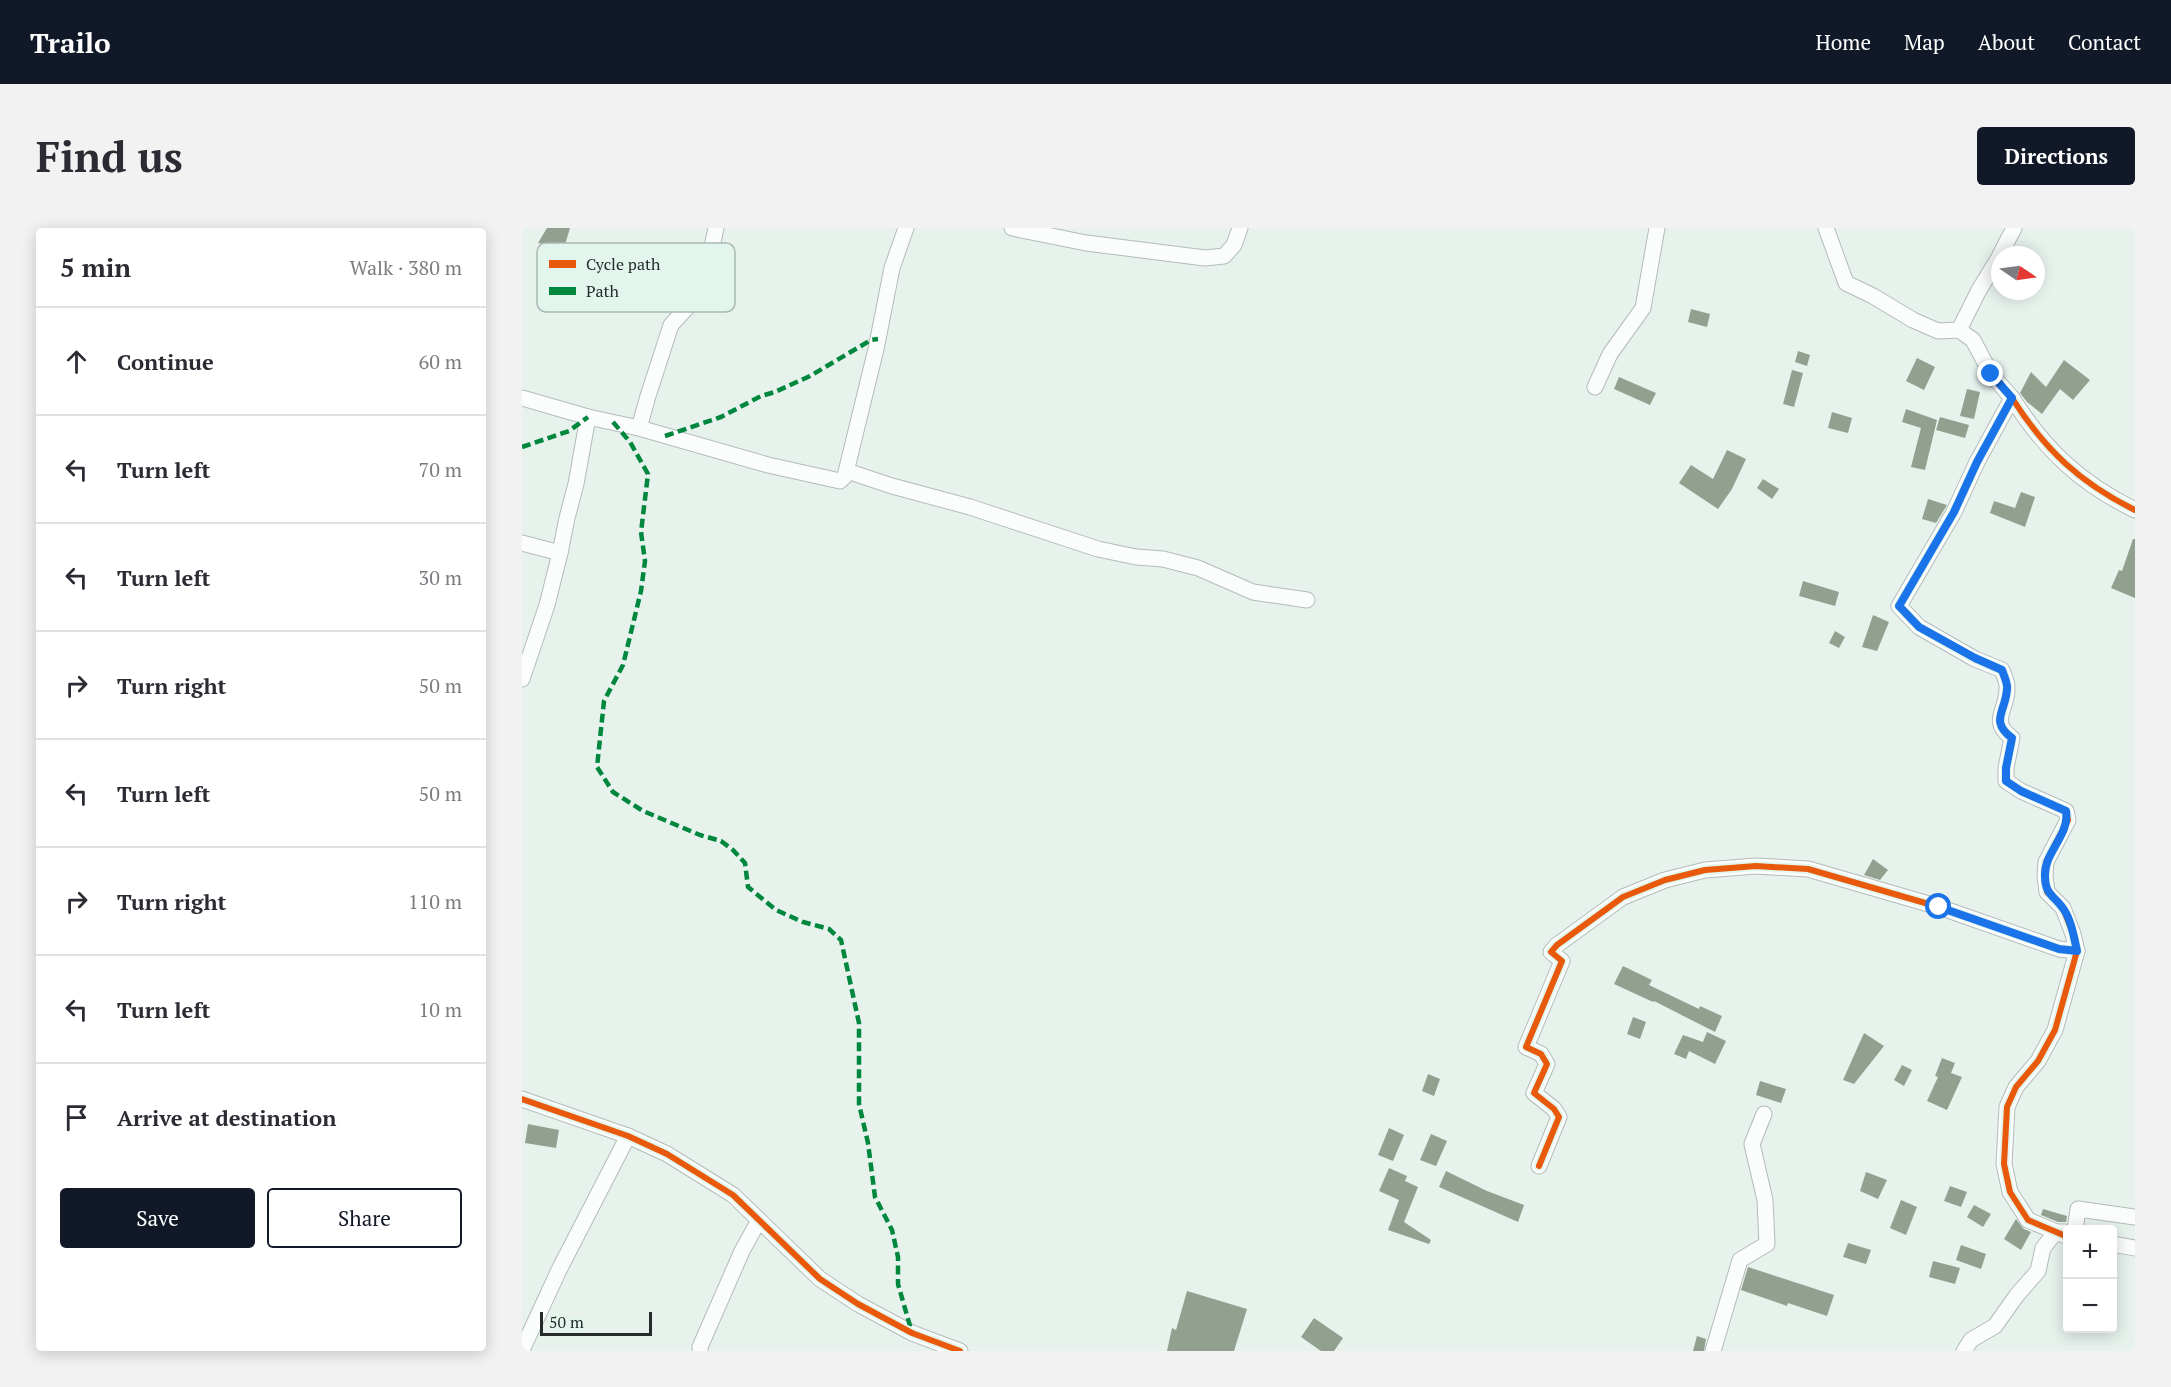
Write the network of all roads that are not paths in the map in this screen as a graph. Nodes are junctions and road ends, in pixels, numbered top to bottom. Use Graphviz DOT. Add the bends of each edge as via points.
graph roads {
  1 [pos="716,228"];
  2 [pos="906,228"];
  3 [pos="1012,228"];
  4 [pos="1240,228"];
  5 [pos="1657,228"];
  6 [pos="1826,228"];
  7 [pos="2014,228"];
  8 [pos="713,243"];
  9 [pos="2005,246"];
  10 [pos="1991,270"];
  11 [pos="683,312"];
  12 [pos="1959,330"];
  13 [pos="1595,387"];
  14 [pos="522,398"];
  15 [pos="2012,398"];
  16 [pos="588,417"];
  17 [pos="639,428"];
  18 [pos="846,471"];
  19 [pos="2135,510"];
  20 [pos="522,543"];
  21 [pos="560,553"];
  22 [pos="1307,600"];
  23 [pos="522,679"];
  24 [pos="2077,951"];
  25 [pos="522,1099"];
  26 [pos="1764,1114"];
  27 [pos="628,1136"];
  28 [pos="1539,1166"];
  29 [pos="2135,1217"];
  30 [pos="759,1220"];
  31 [pos="2076,1225"];
  32 [pos="2063,1234"];
  33 [pos="2063,1235"];
  34 [pos="2117,1245"];
  35 [pos="2135,1248"];
  36 [pos="522,1350"];
  37 [pos="700,1351"];
  38 [pos="960,1351"];
  39 [pos="1713,1351"];
  40 [pos="1964,1351"];
  1 -- 8 [label="street"];
  2 -- 18 [label="street" via="892,268"];
  3 -- 4 [label="street" via="1086,243 1205,258 1224,256 1234,245"];
  5 -- 13 [label="street" via="1643,308 1610,354"];
  6 -- 12 [label="street" via="1846,283 1938,331"];
  7 -- 9 [label="street"];
  10 -- 12 [label="street"];
  11 -- 17 [label="street" via="671,325"];
  12 -- 15 [label="street" via="1973,340 1991,374"];
  14 -- 16 [label="street"];
  15 -- 19 [label="street" via="2036,435 2071,470"];
  15 -- 24 [label="street" via="1954,512 1899,606 1919,627 2002,670 2007,689 1999,718 2003,732 2012,738 2006,781 2066,811 2068,820 2046,862 2044,876 2047,892 2063,908"];
  16 -- 17 [label="street"];
  16 -- 21 [label="street"];
  17 -- 18 [label="street" via="840,481"];
  18 -- 22 [label="street" via="1098,549 1163,559 1198,568 1253,592"];
  20 -- 21 [label="street"];
  21 -- 23 [label="street"];
  24 -- 28 [label="street" via="2059,949 1939,907 1808,869 1756,866 1705,870 1665,880 1623,897 1551,952 1562,961 1526,1047 1541,1054 1547,1064 1534,1093 1560,1117"];
  24 -- 32 [label="street" via="2055,1030 2007,1107 2004,1164 2010,1192 2028,1220"];
  25 -- 27 [label="street"];
  26 -- 39 [label="street" via="1752,1144 1765,1200 1767,1244 1740,1260"];
  27 -- 30 [label="street" via="667,1154 732,1195"];
  27 -- 36 [label="street"];
  29 -- 31 [label="street" via="2078,1209"];
  30 -- 37 [label="street"];
  30 -- 38 [label="street" via="820,1279 858,1304 912,1333"];
  33 -- 40 [label="street" via="2043,1248 2038,1271 1995,1326 1971,1340"];
  34 -- 35 [label="street"];
}
